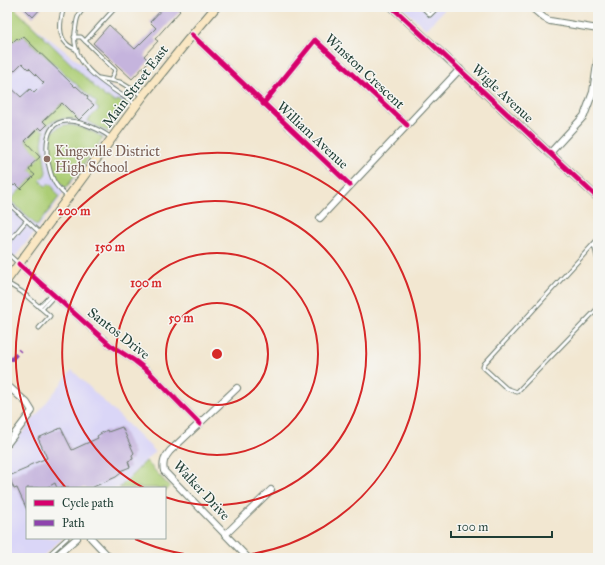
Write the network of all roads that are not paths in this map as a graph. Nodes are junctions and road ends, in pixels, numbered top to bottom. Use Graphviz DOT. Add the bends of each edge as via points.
graph roads {
  1 [pos="64,7"];
  2 [pos="86,7"];
  3 [pos="116,7"];
  4 [pos="216,7"];
  5 [pos="392,7"];
  6 [pos="422,7"];
  7 [pos="438,7"];
  8 [pos="531,7"];
  9 [pos="598,29"];
  10 [pos="192,35"];
  11 [pos="74,37"];
  12 [pos="84,41"];
  13 [pos="77,50"];
  14 [pos="598,57"];
  15 [pos="460,69"];
  16 [pos="99,78"];
  17 [pos="112,80"];
  18 [pos="143,96"];
  19 [pos="263,104"];
  20 [pos="137,105"];
  21 [pos="406,125"];
  22 [pos="112,138"];
  23 [pos="550,153"];
  24 [pos="350,185"];
  25 [pos="68,197"];
  26 [pos="598,198"];
  27 [pos="7,202"];
  28 [pos="320,218"];
  29 [pos="26,221"];
  30 [pos="41,234"];
  31 [pos="598,239"];
  32 [pos="7,244"];
  33 [pos="594,245"];
  34 [pos="7,253"];
  35 [pos="598,261"];
  36 [pos="19,264"];
  37 [pos="7,282"];
  38 [pos="53,294"];
  39 [pos="40,308"];
  40 [pos="598,308"];
  41 [pos="39,328"];
  42 [pos="7,384"];
  43 [pos="237,388"];
  44 [pos="200,424"];
  45 [pos="7,444"];
  46 [pos="271,490"];
  47 [pos="226,534"];
  48 [pos="65,539"];
  49 [pos="76,539"];
  50 [pos="92,539"];
  51 [pos="45,558"];
  52 [pos="54,558"];
  53 [pos="110,558"];
  54 [pos="248,558"];
  1 -- 13 [label="lane" via="62,38"];
  2 -- 11 [label="lane" via="78,16"];
  3 -- 12 [label="lane"];
  4 -- 10 [label="main road, Main Street East"];
  5 -- 15 [label="street, Wigle Avenue"];
  6 -- 7 [label="lane" via="430,15"];
  8 -- 9 [label="street" via="550,21"];
  10 -- 18 [label="main road, Main Street East"];
  10 -- 19 [label="street, William Avenue"];
  11 -- 12 [label="lane" via="81,37"];
  11 -- 13 [label="lane"];
  12 -- 17 [label="lane" via="115,70"];
  13 -- 16 [label="lane" via="87,69"];
  14 -- 23 [label="street" via="593,92 584,116"];
  15 -- 21 [label="street"];
  15 -- 23 [label="street, Wigle Avenue"];
  16 -- 17 [label="lane"];
  16 -- 20 [label="lane" via="110,89"];
  17 -- 18 [label="lane"];
  18 -- 20 [label="main road, Main Street East"];
  19 -- 21 [label="street, Winston Crescent" via="316,40"];
  19 -- 24 [label="street, William Avenue"];
  20 -- 22 [label="main road, Main Street East"];
  21 -- 24 [label="street"];
  22 -- 25 [label="main road, Main Street East"];
  22 -- 25 [label="lane" via="101,131 71,121 58,123 51,129 47,148 50,170 57,186"];
  23 -- 26 [label="street, Wigle Avenue"];
  24 -- 28 [label="street"];
  25 -- 30 [label="main road, Main Street East"];
  27 -- 29 [label="lane"];
  29 -- 30 [label="lane"];
  29 -- 32 [label="lane"];
  30 -- 36 [label="main road, Main Street East"];
  31 -- 33 [label="lane"];
  33 -- 35 [label="lane"];
  33 -- 40 [label="lane" via="483,367 506,388 517,392"];
  34 -- 36 [label="lane"];
  36 -- 37 [label="main road, Main Street East"];
  36 -- 38 [label="street, Santos Drive"];
  37 -- 39 [label="lane"];
  38 -- 39 [label="lane"];
  38 -- 44 [label="street, Santos Drive" via="110,345 149,372"];
  39 -- 41 [label="lane" via="50,316"];
  42 -- 45 [label="street" via="32,411"];
  43 -- 44 [label="street, Walker Drive"];
  44 -- 47 [label="street, Walker Drive" via="170,451 163,466"];
  46 -- 47 [label="street"];
  47 -- 54 [label="street, Walker Drive"];
  48 -- 51 [label="lane"];
  49 -- 52 [label="street"];
  50 -- 53 [label="street"];
}
